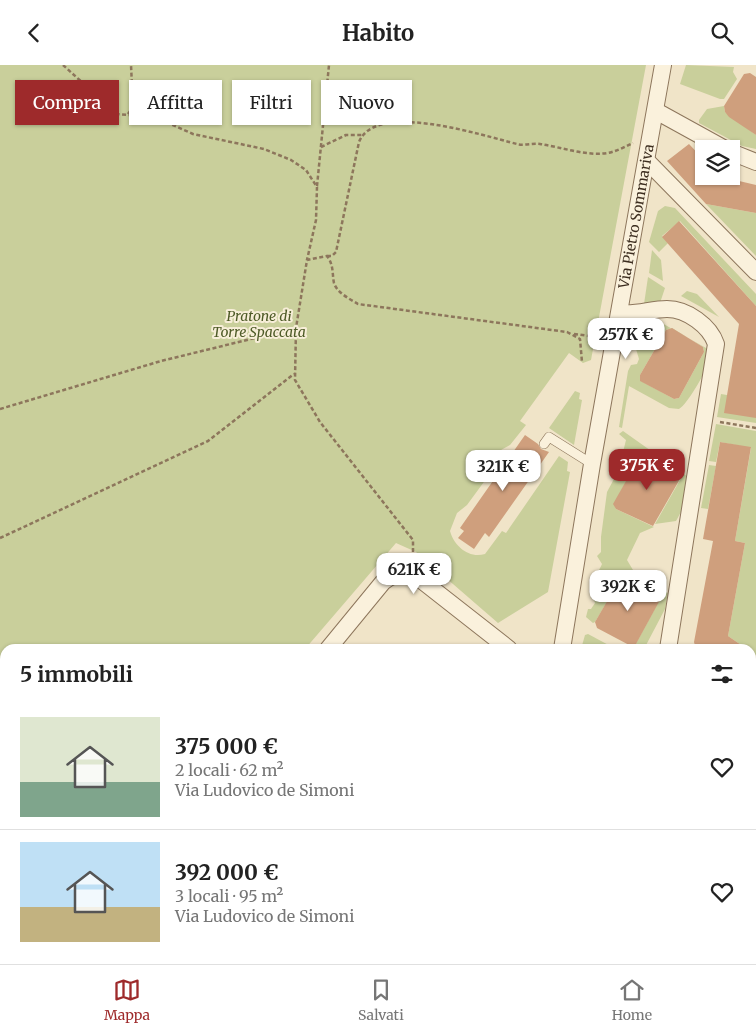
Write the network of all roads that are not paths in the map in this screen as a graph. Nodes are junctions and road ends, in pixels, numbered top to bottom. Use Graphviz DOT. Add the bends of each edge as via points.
graph roads {
  1 [pos="664,65"];
  2 [pos="656,111"];
  3 [pos="709,140"];
  4 [pos="740,156"];
  5 [pos="647,161"];
  6 [pos="756,162"];
  7 [pos="756,272"];
  8 [pos="620,313"];
  9 [pos="544,444"];
  10 [pos="592,464"];
  11 [pos="332,644"];
  12 [pos="503,644"];
  13 [pos="563,644"];
  14 [pos="669,644"];
  1 -- 2 [label="street, Via Pietro Sommariva"];
  2 -- 3 [label="street"];
  2 -- 5 [label="street, Via Pietro Sommariva"];
  4 -- 6 [label="street"];
  5 -- 7 [label="street"];
  5 -- 8 [label="street, Via Pietro Sommariva"];
  8 -- 10 [label="street, Via Pietro Sommariva"];
  8 -- 14 [label="street" via="673,309 711,332 717,350"];
  9 -- 10 [label="lane" via="549,437"];
  10 -- 13 [label="street, Via Pietro Sommariva"];
  11 -- 12 [label="street" via="383,582 404,573 416,576"];
}
